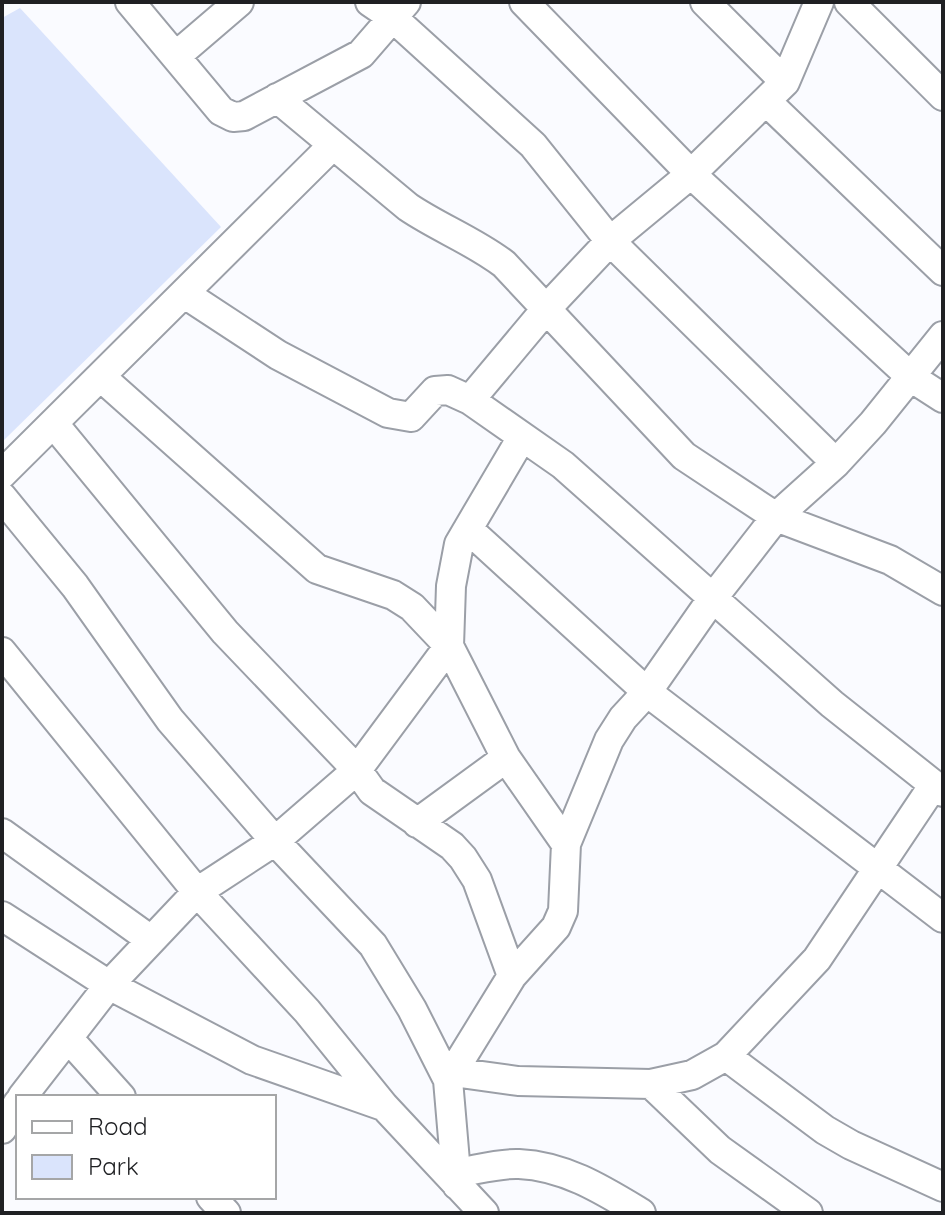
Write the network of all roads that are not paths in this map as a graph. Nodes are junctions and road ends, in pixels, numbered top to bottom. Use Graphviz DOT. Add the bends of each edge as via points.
graph roads {
  1 [pos="130,2"];
  2 [pos="239,2"];
  3 [pos="524,2"];
  4 [pos="705,2"];
  5 [pos="819,2"];
  6 [pos="849,2"];
  7 [pos="389,7"];
  8 [pos="176,56"];
  9 [pos="776,92"];
  10 [pos="943,96"];
  11 [pos="277,98"];
  12 [pos="333,145"];
  13 [pos="691,174"];
  14 [pos="610,241"];
  15 [pos="943,271"];
  16 [pos="185,294"];
  17 [pos="547,308"];
  18 [pos="943,336"];
  19 [pos="101,377"];
  20 [pos="912,378"];
  21 [pos="943,398"];
  22 [pos="470,400"];
  23 [pos="54,424"];
  24 [pos="522,437"];
  25 [pos="836,463"];
  26 [pos="2,474"];
  27 [pos="2,497"];
  28 [pos="776,517"];
  29 [pos="468,529"];
  30 [pos="943,591"];
  31 [pos="712,599"];
  32 [pos="449,646"];
  33 [pos="2,652"];
  34 [pos="647,692"];
  35 [pos="506,758"];
  36 [pos="357,770"];
  37 [pos="938,789"];
  38 [pos="417,823"];
  39 [pos="2,833"];
  40 [pos="275,841"];
  41 [pos="566,844"];
  42 [pos="878,869"];
  43 [pos="197,892"];
  44 [pos="2,916"];
  45 [pos="943,918"];
  46 [pos="151,940"];
  47 [pos="512,976"];
  48 [pos="109,985"];
  49 [pos="68,1038"];
  50 [pos="726,1056"];
  51 [pos="450,1076"];
  52 [pos="651,1084"];
  53 [pos="24,1095"];
  54 [pos="119,1095"];
  55 [pos="16,1106"];
  56 [pos="384,1106"];
  57 [pos="2,1129"];
  58 [pos="457,1179"];
  59 [pos="943,1186"];
  60 [pos="484,1213"];
  61 [pos="641,1213"];
  62 [pos="808,1213"];
  1 -- 8 [label="street"];
  2 -- 8 [label="street"];
  3 -- 13 [label="street"];
  4 -- 9 [label="street"];
  5 -- 9 [label="street"];
  6 -- 10 [label="street"];
  7 -- 11 [label="street" via="361,54"];
  7 -- 14 [label="street" via="533,145"];
  8 -- 11 [label="street" via="221,111 233,117"];
  9 -- 13 [label="street"];
  9 -- 15 [label="street"];
  11 -- 12 [label="street"];
  12 -- 16 [label="street"];
  12 -- 17 [label="street" via="419,215 484,248"];
  13 -- 14 [label="street"];
  13 -- 20 [label="street"];
  14 -- 17 [label="street"];
  14 -- 25 [label="street"];
  16 -- 19 [label="street"];
  16 -- 22 [label="street" via="278,355 388,413 411,417 435,391 448,390"];
  17 -- 22 [label="street"];
  17 -- 28 [label="street" via="684,456"];
  18 -- 20 [label="street"];
  19 -- 23 [label="street"];
  19 -- 32 [label="street" via="317,569 393,595"];
  20 -- 21 [label="street"];
  20 -- 25 [label="street"];
  22 -- 24 [label="street"];
  23 -- 26 [label="street"];
  23 -- 36 [label="street" via="225,632"];
  24 -- 29 [label="street"];
  24 -- 31 [label="street" via="563,465"];
  25 -- 28 [label="street"];
  27 -- 40 [label="street" via="75,586 170,720"];
  28 -- 30 [label="street" via="890,560"];
  28 -- 31 [label="street"];
  29 -- 32 [label="street" via="459,544 451,586"];
  29 -- 34 [label="street"];
  31 -- 34 [label="street"];
  31 -- 37 [label="street"];
  32 -- 35 [label="street"];
  32 -- 36 [label="street"];
  33 -- 43 [label="street"];
  34 -- 41 [label="street" via="609,740"];
  34 -- 42 [label="street"];
  35 -- 38 [label="street"];
  35 -- 41 [label="street"];
  36 -- 38 [label="street" via="372,791"];
  36 -- 40 [label="street"];
  37 -- 42 [label="street"];
  38 -- 47 [label="street" via="452,846 477,880"];
  39 -- 46 [label="street"];
  40 -- 43 [label="street"];
  40 -- 51 [label="street" via="373,945"];
  41 -- 47 [label="street" via="563,911 556,927"];
  42 -- 45 [label="street"];
  42 -- 50 [label="street" via="817,959"];
  43 -- 46 [label="street"];
  43 -- 56 [label="street" via="307,1011"];
  44 -- 48 [label="street"];
  46 -- 48 [label="street"];
  47 -- 51 [label="street"];
  48 -- 49 [label="street"];
  48 -- 56 [label="street" via="252,1060"];
  49 -- 53 [label="street"];
  49 -- 54 [label="street"];
  50 -- 52 [label="street" via="692,1075"];
  50 -- 59 [label="street" via="825,1130"];
  51 -- 52 [label="street"];
  51 -- 58 [label="street"];
  52 -- 62 [label="street" via="720,1150"];
  55 -- 57 [label="street"];
  56 -- 58 [label="street"];
  58 -- 60 [label="street"];
  58 -- 61 [label="street" via="516,1164 551,1167"];
}
